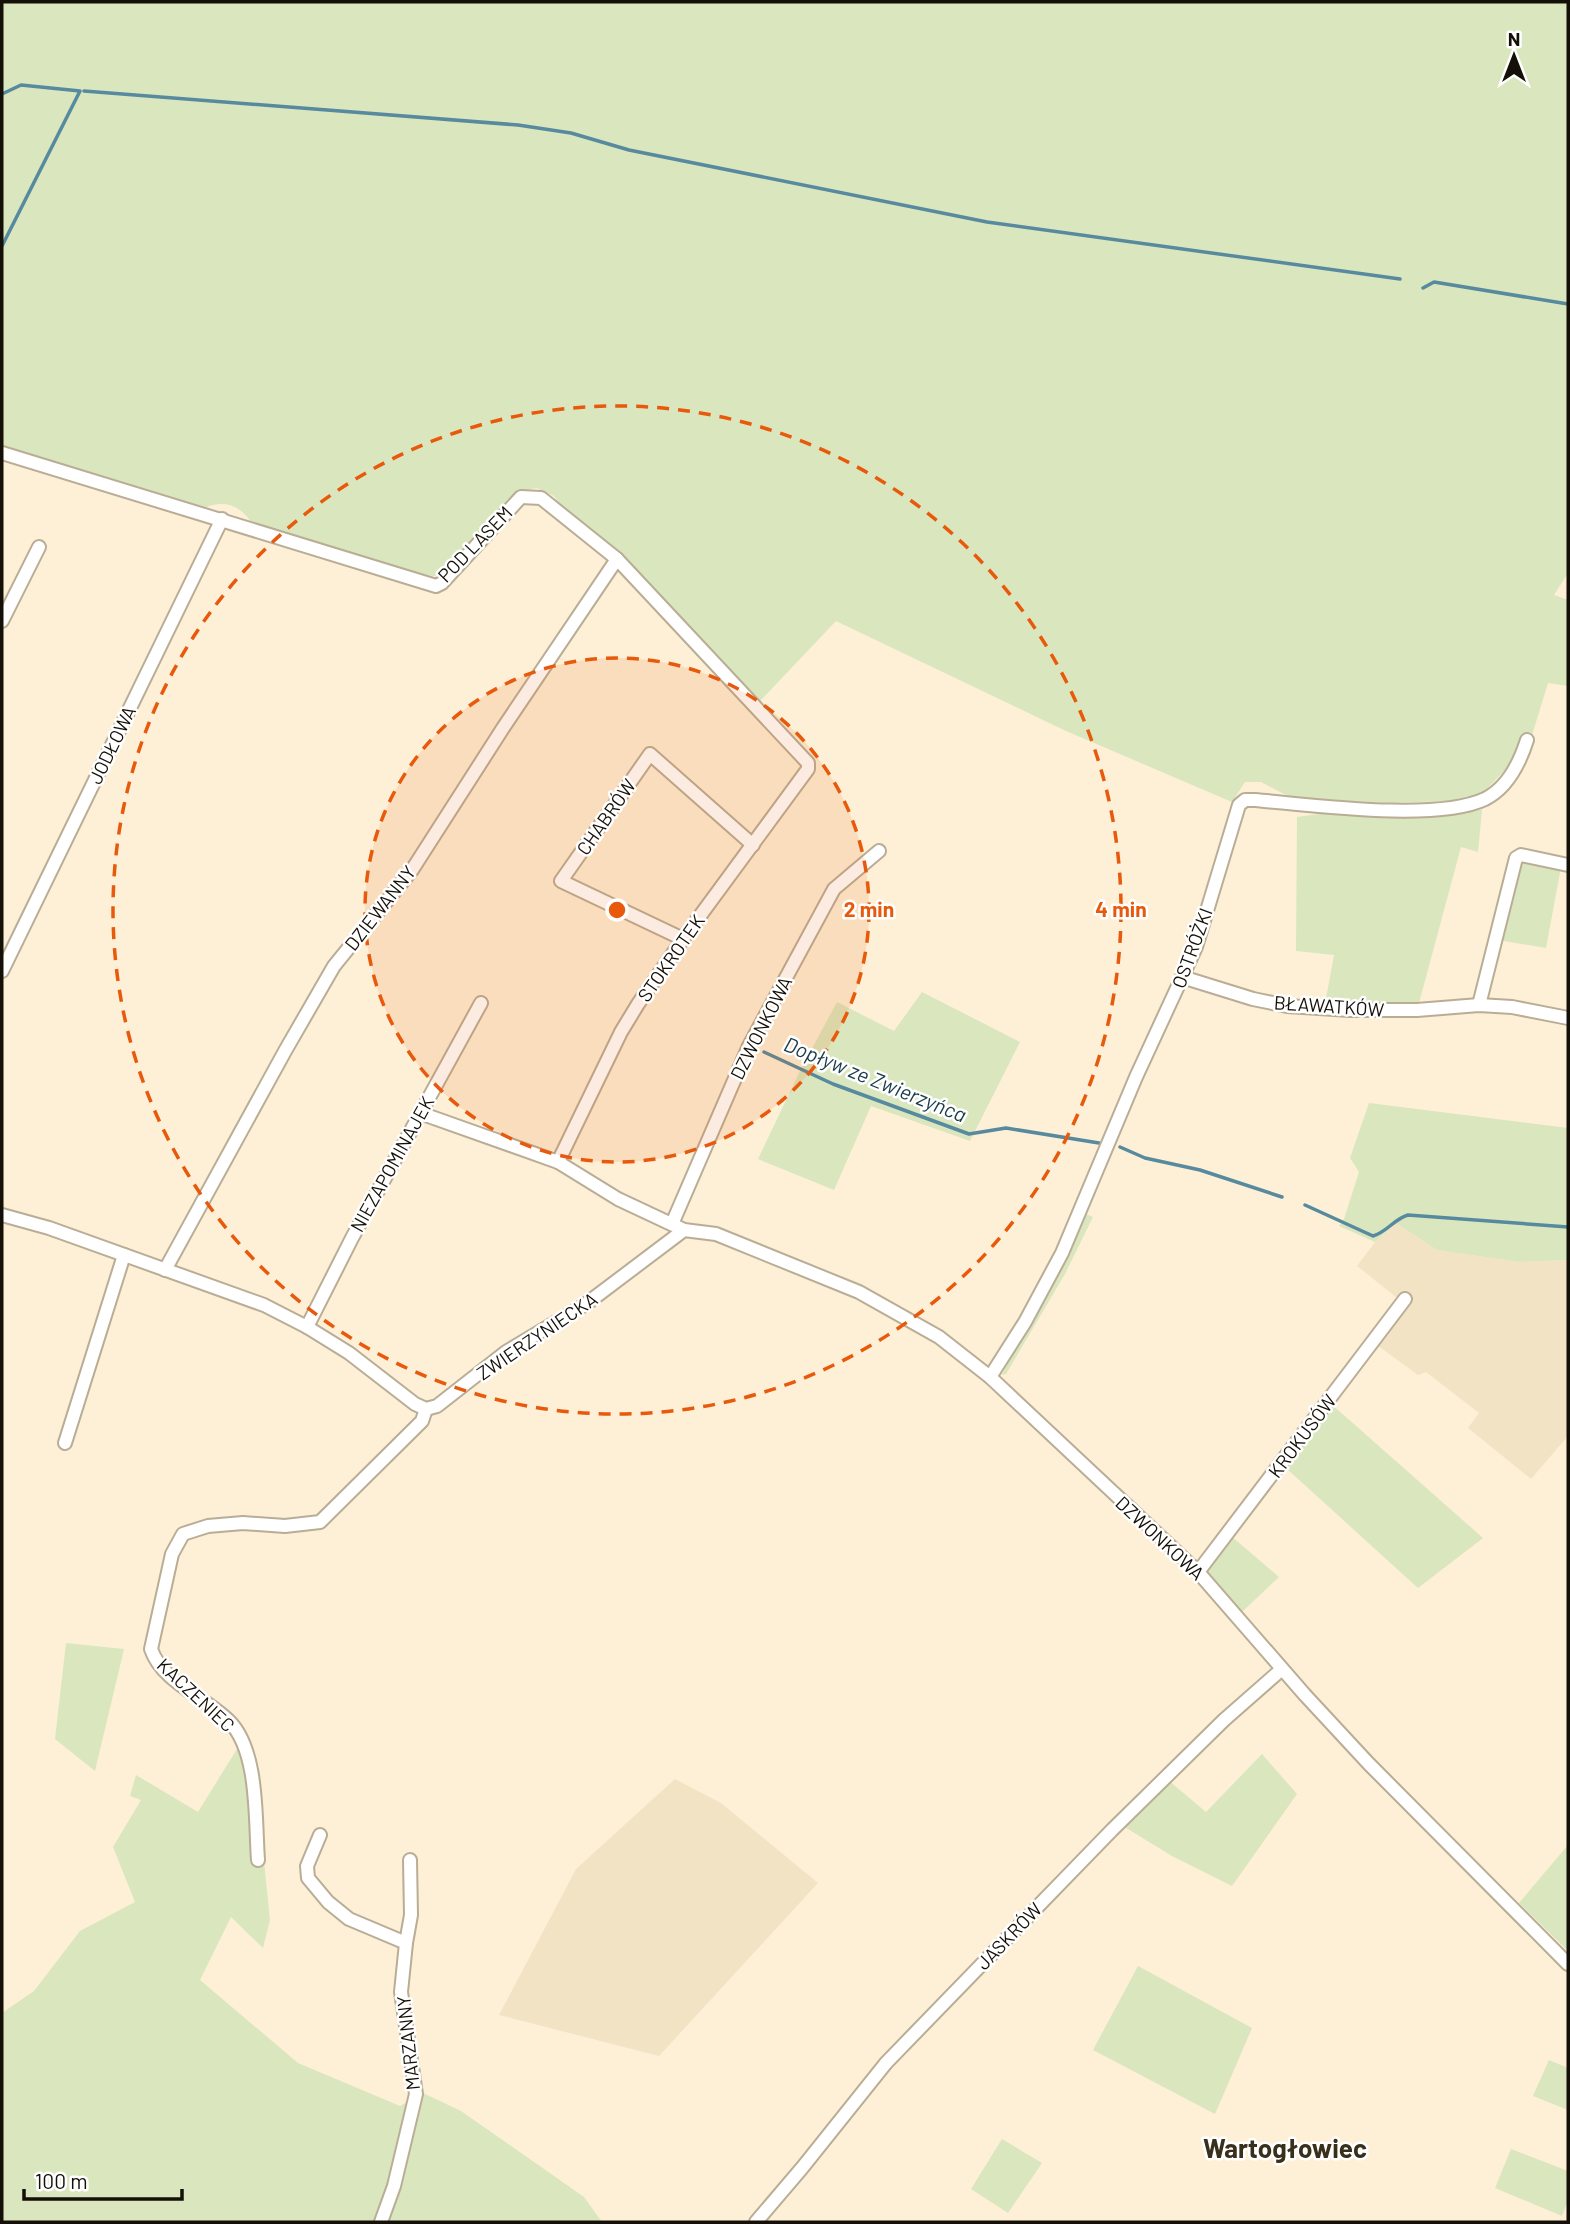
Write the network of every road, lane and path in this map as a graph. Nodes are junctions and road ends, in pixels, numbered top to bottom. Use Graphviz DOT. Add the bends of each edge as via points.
graph roads {
  1 [pos="2,453"];
  2 [pos="222,519"];
  3 [pos="39,547"];
  4 [pos="617,559"];
  5 [pos="2,621"];
  6 [pos="1527,740"];
  7 [pos="808,769"];
  8 [pos="753,845"];
  9 [pos="879,851"];
  10 [pos="1568,865"];
  11 [pos="683,939"];
  12 [pos="2,971"];
  13 [pos="1182,977"];
  14 [pos="481,1003"];
  15 [pos="1479,1005"];
  16 [pos="1568,1018"];
  17 [pos="420,1113"];
  18 [pos="558,1162"];
  19 [pos="2,1214"];
  20 [pos="678,1227"];
  21 [pos="124,1255"];
  22 [pos="166,1270"];
  23 [pos="1405,1299"];
  24 [pos="307,1327"];
  25 [pos="990,1377"];
  26 [pos="426,1409"];
  27 [pos="65,1443"];
  28 [pos="1198,1572"];
  29 [pos="1282,1669"];
  30 [pos="320,1835"];
  31 [pos="258,1860"];
  32 [pos="410,1860"];
  33 [pos="406,1943"];
  34 [pos="1568,1964"];
  35 [pos="381,2222"];
  36 [pos="756,2222"];
  1 -- 2 [label="street, POD LASEM"];
  2 -- 4 [label="street, POD LASEM" via="436,586 521,497 541,498"];
  2 -- 12 [label="street, JODŁOWA"];
  3 -- 5 [label="street"];
  4 -- 7 [label="street, POD LASEM" via="808,763"];
  4 -- 22 [label="street, DZIEWANNY" via="412,870 334,967"];
  6 -- 13 [label="street, OSTRÓŻKI" via="1508,779 1486,799 1445,810 1245,800 1239,805 1196,947"];
  7 -- 8 [label="street, STOKROTEK"];
  8 -- 11 [label="street, STOKROTEK"];
  8 -- 11 [label="street, CHABRÓW" via="650,754 561,881"];
  9 -- 20 [label="street, DZWONKOWA" via="834,889 749,1046"];
  10 -- 15 [label="street" via="1521,855 1516,858"];
  11 -- 18 [label="street, STOKROTEK" via="621,1032"];
  13 -- 15 [label="street, BŁAWATKÓW" via="1287,1006 1417,1010"];
  13 -- 25 [label="street, OSTRÓŻKI" via="1066,1243"];
  14 -- 17 [label="street, NIEZAPOMINAJEK"];
  15 -- 16 [label="street, BŁAWATKÓW"];
  17 -- 18 [label="street, DZWONKOWA"];
  17 -- 24 [label="street, NIEZAPOMINAJEK"];
  18 -- 20 [label="street, DZWONKOWA" via="618,1199"];
  19 -- 21 [label="street"];
  20 -- 25 [label="street, DZWONKOWA" via="716,1234 859,1292 939,1337"];
  20 -- 26 [label="street, ZWIERZYNIECKA" via="586,1304 506,1352 450,1397"];
  21 -- 22 [label="street"];
  21 -- 27 [label="street"];
  22 -- 24 [label="street" via="264,1305"];
  23 -- 28 [label="street, KROKUSÓW"];
  24 -- 26 [label="street"];
  25 -- 28 [label="street, DZWONKOWA"];
  26 -- 31 [label="street, KACZENIEC" via="422,1421 320,1522 208,1526 183,1534 172,1554 151,1649 164,1670 230,1722 243,1742 249,1759"];
  28 -- 29 [label="street, DZWONKOWA"];
  29 -- 34 [label="street, DZWONKOWA" via="1369,1764"];
  29 -- 36 [label="street, JASKRÓW" via="1112,1830 886,2063"];
  30 -- 33 [label="street" via="307,1866 308,1878 349,1919"];
  32 -- 33 [label="street, MARZANNY" via="411,1914"];
  33 -- 35 [label="street, MARZANNY" via="401,1992 416,2094"];
}
